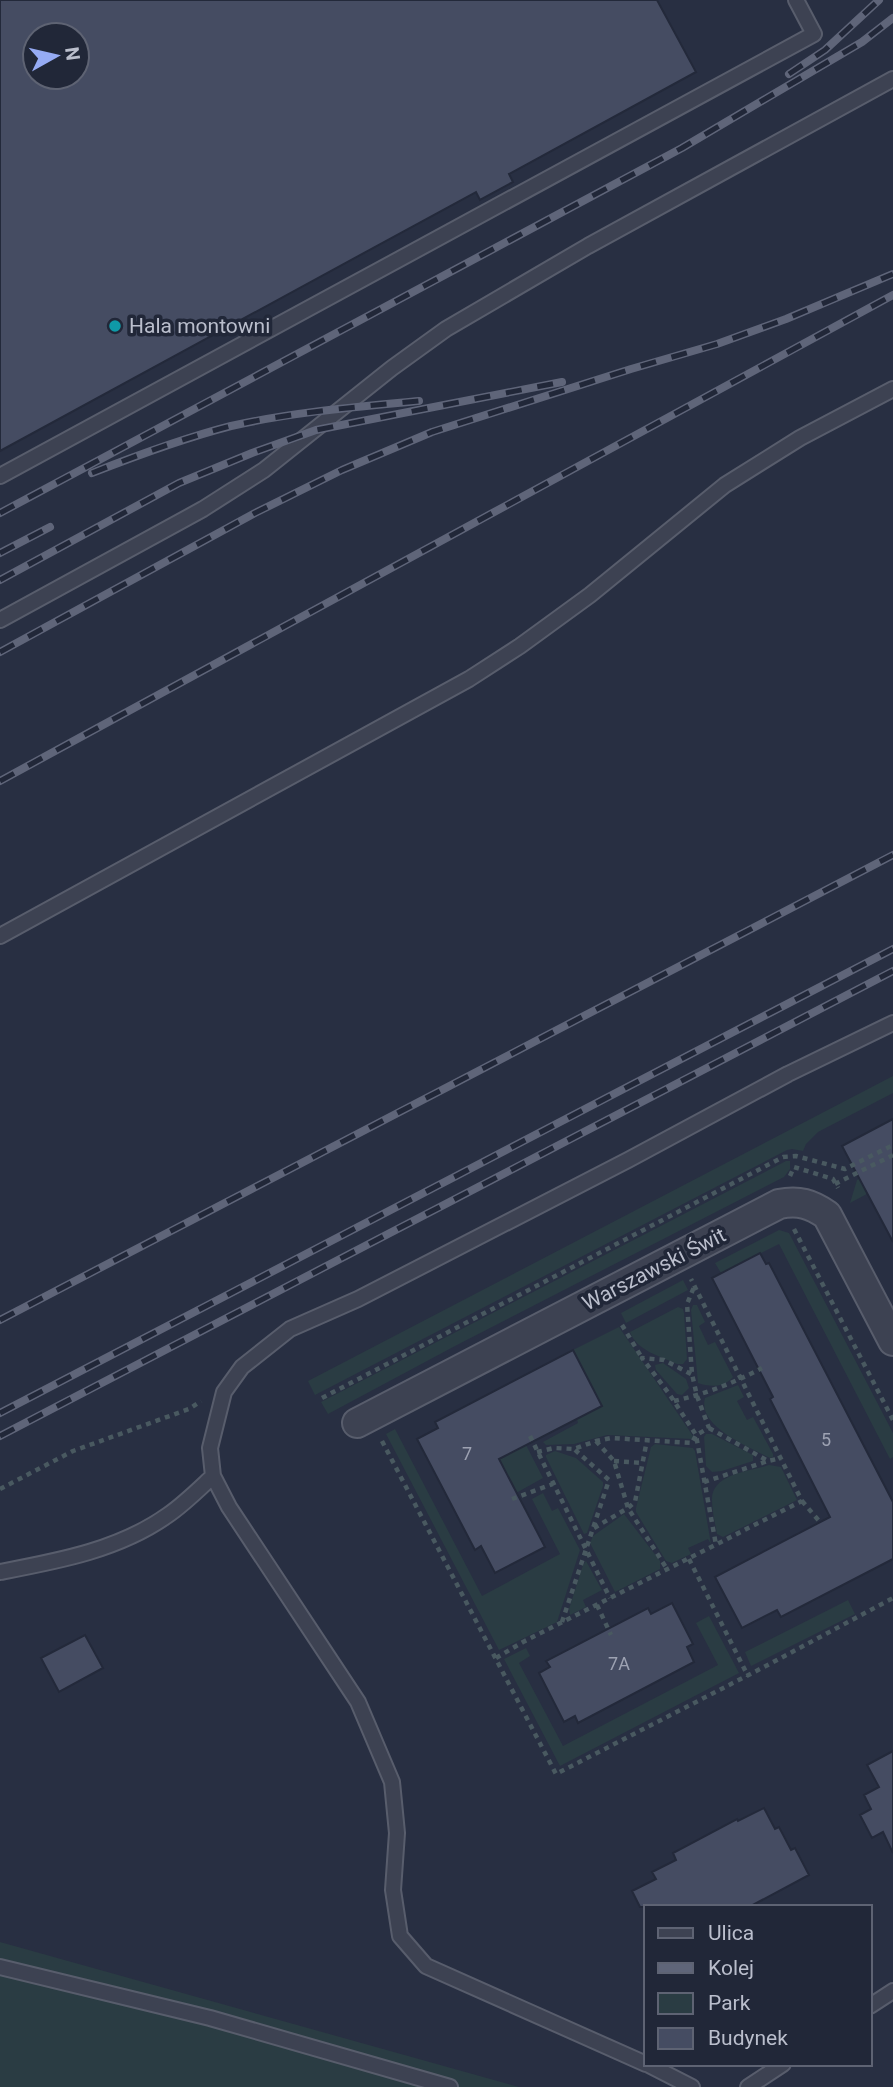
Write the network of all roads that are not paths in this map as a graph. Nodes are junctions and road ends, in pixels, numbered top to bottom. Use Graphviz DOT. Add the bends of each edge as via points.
graph roads {
  1 [pos="796,0"];
  2 [pos="893,79"];
  3 [pos="893,389"];
  4 [pos="0,476"];
  5 [pos="0,620"];
  6 [pos="0,936"];
  7 [pos="893,1023"];
  8 [pos="893,1341"];
  9 [pos="367,1427"];
  10 [pos="214,1476"];
  11 [pos="0,1572"];
  12 [pos="0,1967"];
  13 [pos="893,1992"];
  14 [pos="872,2005"];
  15 [pos="644,2063"];
  16 [pos="651,2066"];
  17 [pos="780,2066"];
  18 [pos="450,2087"];
  19 [pos="692,2087"];
  20 [pos="748,2087"];
  1 -- 4 [label="lane" via="814,34"];
  2 -- 5 [label="lane" via="446,329 264,470 203,509"];
  3 -- 6 [label="lane" via="800,438 725,485 590,595 469,679"];
  7 -- 10 [label="lane" via="290,1329 242,1367 224,1392 211,1448"];
  8 -- 9 [label="street, Warszawski Świt" via="827,1215 812,1205 779,1204"];
  10 -- 11 [label="lane" via="168,1516 121,1542"];
  10 -- 15 [label="lane" via="229,1507 358,1702 392,1782 397,1833 393,1890 400,1936 426,1966"];
  12 -- 18 [label="lane" via="210,2018"];
  13 -- 14 [label="lane"];
  16 -- 19 [label="lane"];
  17 -- 20 [label="lane"];
}
